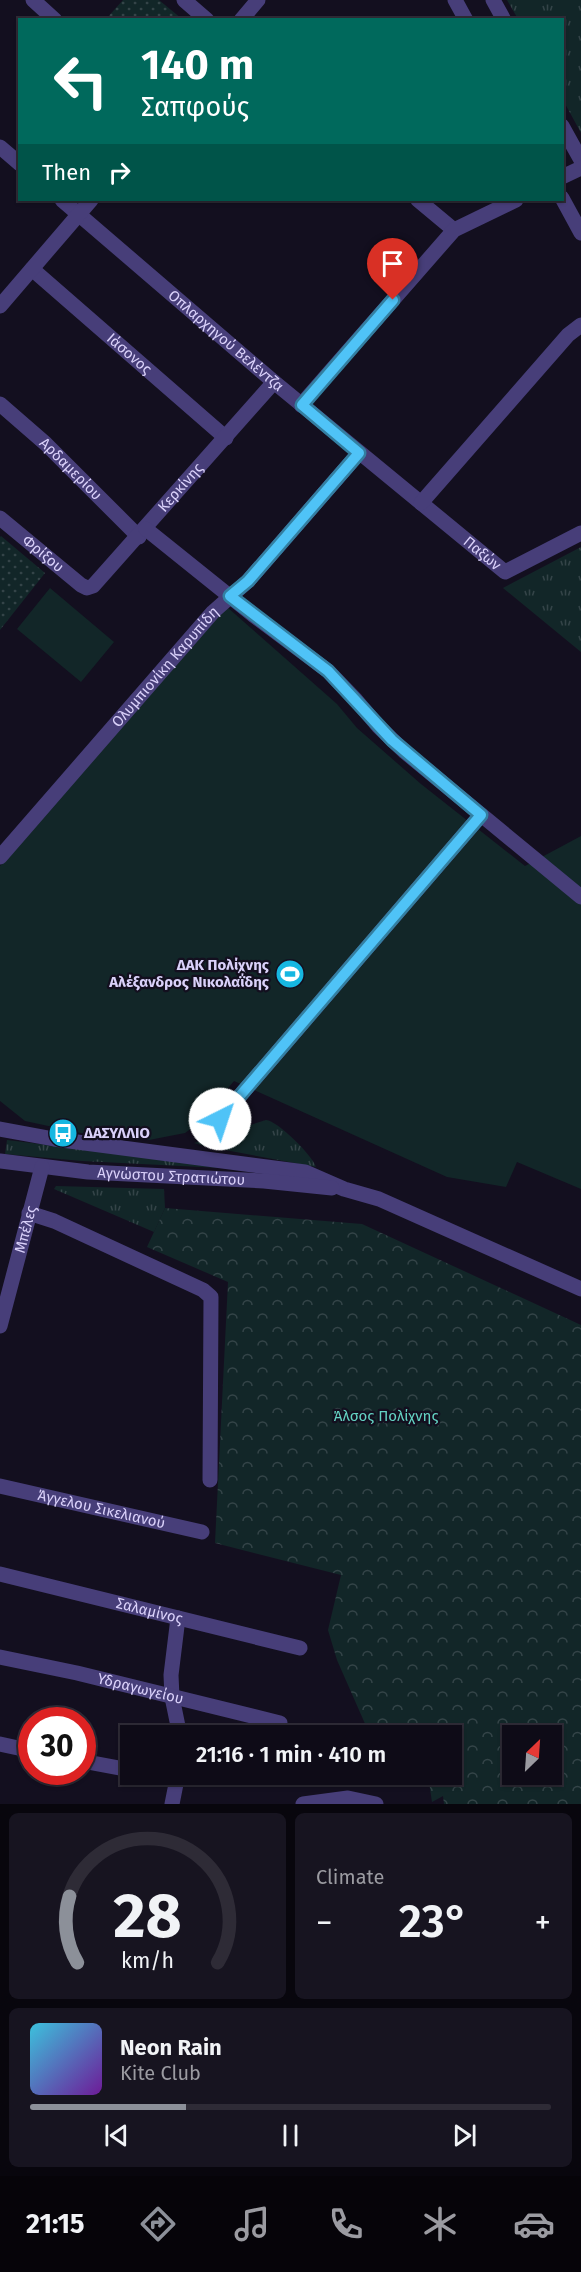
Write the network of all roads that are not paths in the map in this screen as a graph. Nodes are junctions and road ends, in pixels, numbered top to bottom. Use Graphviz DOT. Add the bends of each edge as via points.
graph roads {
  1 [pos="33,0"];
  2 [pos="184,0"];
  3 [pos="258,0"];
  4 [pos="455,0"];
  5 [pos="493,0"];
  6 [pos="54,18"];
  7 [pos="205,18"];
  8 [pos="243,18"];
  9 [pos="465,18"];
  10 [pos="503,18"];
  11 [pos="564,130"];
  12 [pos="0,147"];
  13 [pos="581,160"];
  14 [pos="18,162"];
  15 [pos="581,168"];
  16 [pos="564,176"];
  17 [pos="63,201"];
  18 [pos="90,201"];
  19 [pos="419,201"];
  20 [pos="514,201"];
  21 [pos="564,201"];
  22 [pos="79,214"];
  23 [pos="454,230"];
  24 [pos="581,233"];
  25 [pos="32,269"];
  26 [pos="1,302"];
  27 [pos="581,325"];
  28 [pos="274,382"];
  29 [pos="0,404"];
  30 [pos="302,405"];
  31 [pos="226,438"];
  32 [pos="359,453"];
  33 [pos="421,502"];
  34 [pos="0,519"];
  35 [pos="143,533"];
  36 [pos="581,533"];
  37 [pos="87,588"];
  38 [pos="230,596"];
  39 [pos="481,815"];
  40 [pos="0,856"];
  41 [pos="581,897"];
  42 [pos="220,1119"];
  43 [pos="0,1129"];
  44 [pos="0,1161"];
  45 [pos="42,1167"];
  46 [pos="344,1189"];
  47 [pos="29,1214"];
  48 [pos="581,1288"];
  49 [pos="0,1326"];
  50 [pos="210,1480"];
  51 [pos="0,1486"];
  52 [pos="201,1532"];
  53 [pos="0,1574"];
  54 [pos="178,1618"];
  55 [pos="300,1648"];
  56 [pos="0,1657"];
  57 [pos="172,1697"];
  58 [pos="280,1723"];
  59 [pos="178,1725"];
  60 [pos="0,1744"];
  61 [pos="18,1748"];
  62 [pos="96,1764"];
  63 [pos="120,1768"];
  64 [pos="176,1785"];
  65 [pos="172,1804"];
  66 [pos="303,1804"];
  67 [pos="374,1804"];
  1 -- 6 [label="street"];
  2 -- 7 [label="street"];
  3 -- 8 [label="street"];
  4 -- 9 [label="street"];
  5 -- 10 [label="street"];
  11 -- 13 [label="street"];
  12 -- 14 [label="street"];
  15 -- 16 [label="street"];
  17 -- 22 [label="street, Οπλαρχηγού Βελέντζα"];
  18 -- 22 [label="street"];
  19 -- 23 [label="street"];
  20 -- 23 [label="street"];
  21 -- 24 [label="street"];
  22 -- 25 [label="street"];
  22 -- 28 [label="street, Οπλαρχηγού Βελέντζα"];
  23 -- 30 [label="street"];
  25 -- 26 [label="street"];
  25 -- 31 [label="street, Ιάσoνος"];
  27 -- 33 [label="street"];
  28 -- 30 [label="street, Οπλαρχηγού Βελέντζα"];
  28 -- 31 [label="street, Κερκίνης"];
  29 -- 35 [label="street, Αρδαμερίου"];
  30 -- 32 [label="street, Οπλαρχηγού Βελέντζα"];
  31 -- 35 [label="street, Κερκίνης"];
  32 -- 33 [label="street, Οπλαρχηγού Βελέντζα"];
  32 -- 38 [label="street, Ολυμπιονίκη Καρυπίδη" via="248,581"];
  33 -- 36 [label="street, Παξών" via="505,572"];
  34 -- 37 [label="street, Φρίξου"];
  35 -- 37 [label="street, Κερκίνης" via="97,583"];
  35 -- 38 [label="street, Αρδαμερίου"];
  38 -- 39 [label="street, Αρδαμερίου" via="328,671 399,746"];
  38 -- 40 [label="street, Ολυμπιονίκη Καρυπίδη"];
  39 -- 41 [label="street, Αρδαμερίου"];
  39 -- 42 [label="street"];
  43 -- 46 [label="street, Αγνώστου Στρατιώτου" via="305,1172"];
  44 -- 45 [label="street, Αγνώστου Στρατιώτου"];
  45 -- 46 [label="street, Αγνώστου Στρατιώτου"];
  45 -- 47 [label="street, Μπέλες"];
  46 -- 48 [label="street, Αγνώστου Στρατιώτου" via="401,1208"];
  47 -- 49 [label="street, Μπέλες"];
  47 -- 50 [label="street" via="54,1221 208,1292"];
  51 -- 52 [label="street, Άγγελου Σικελιανού"];
  53 -- 54 [label="street, Σαλαμίνος"];
  54 -- 55 [label="street, Σαλαμίνος"];
  54 -- 57 [label="street" via="171,1668"];
  56 -- 57 [label="street, Υδραγωγείου"];
  57 -- 58 [label="street, Υδραγωγείου"];
  57 -- 59 [label="street"];
  60 -- 61 [label="street"];
  62 -- 63 [label="street"];
  64 -- 65 [label="street"];
  66 -- 67 [label="street" via="348,1798"];
}
